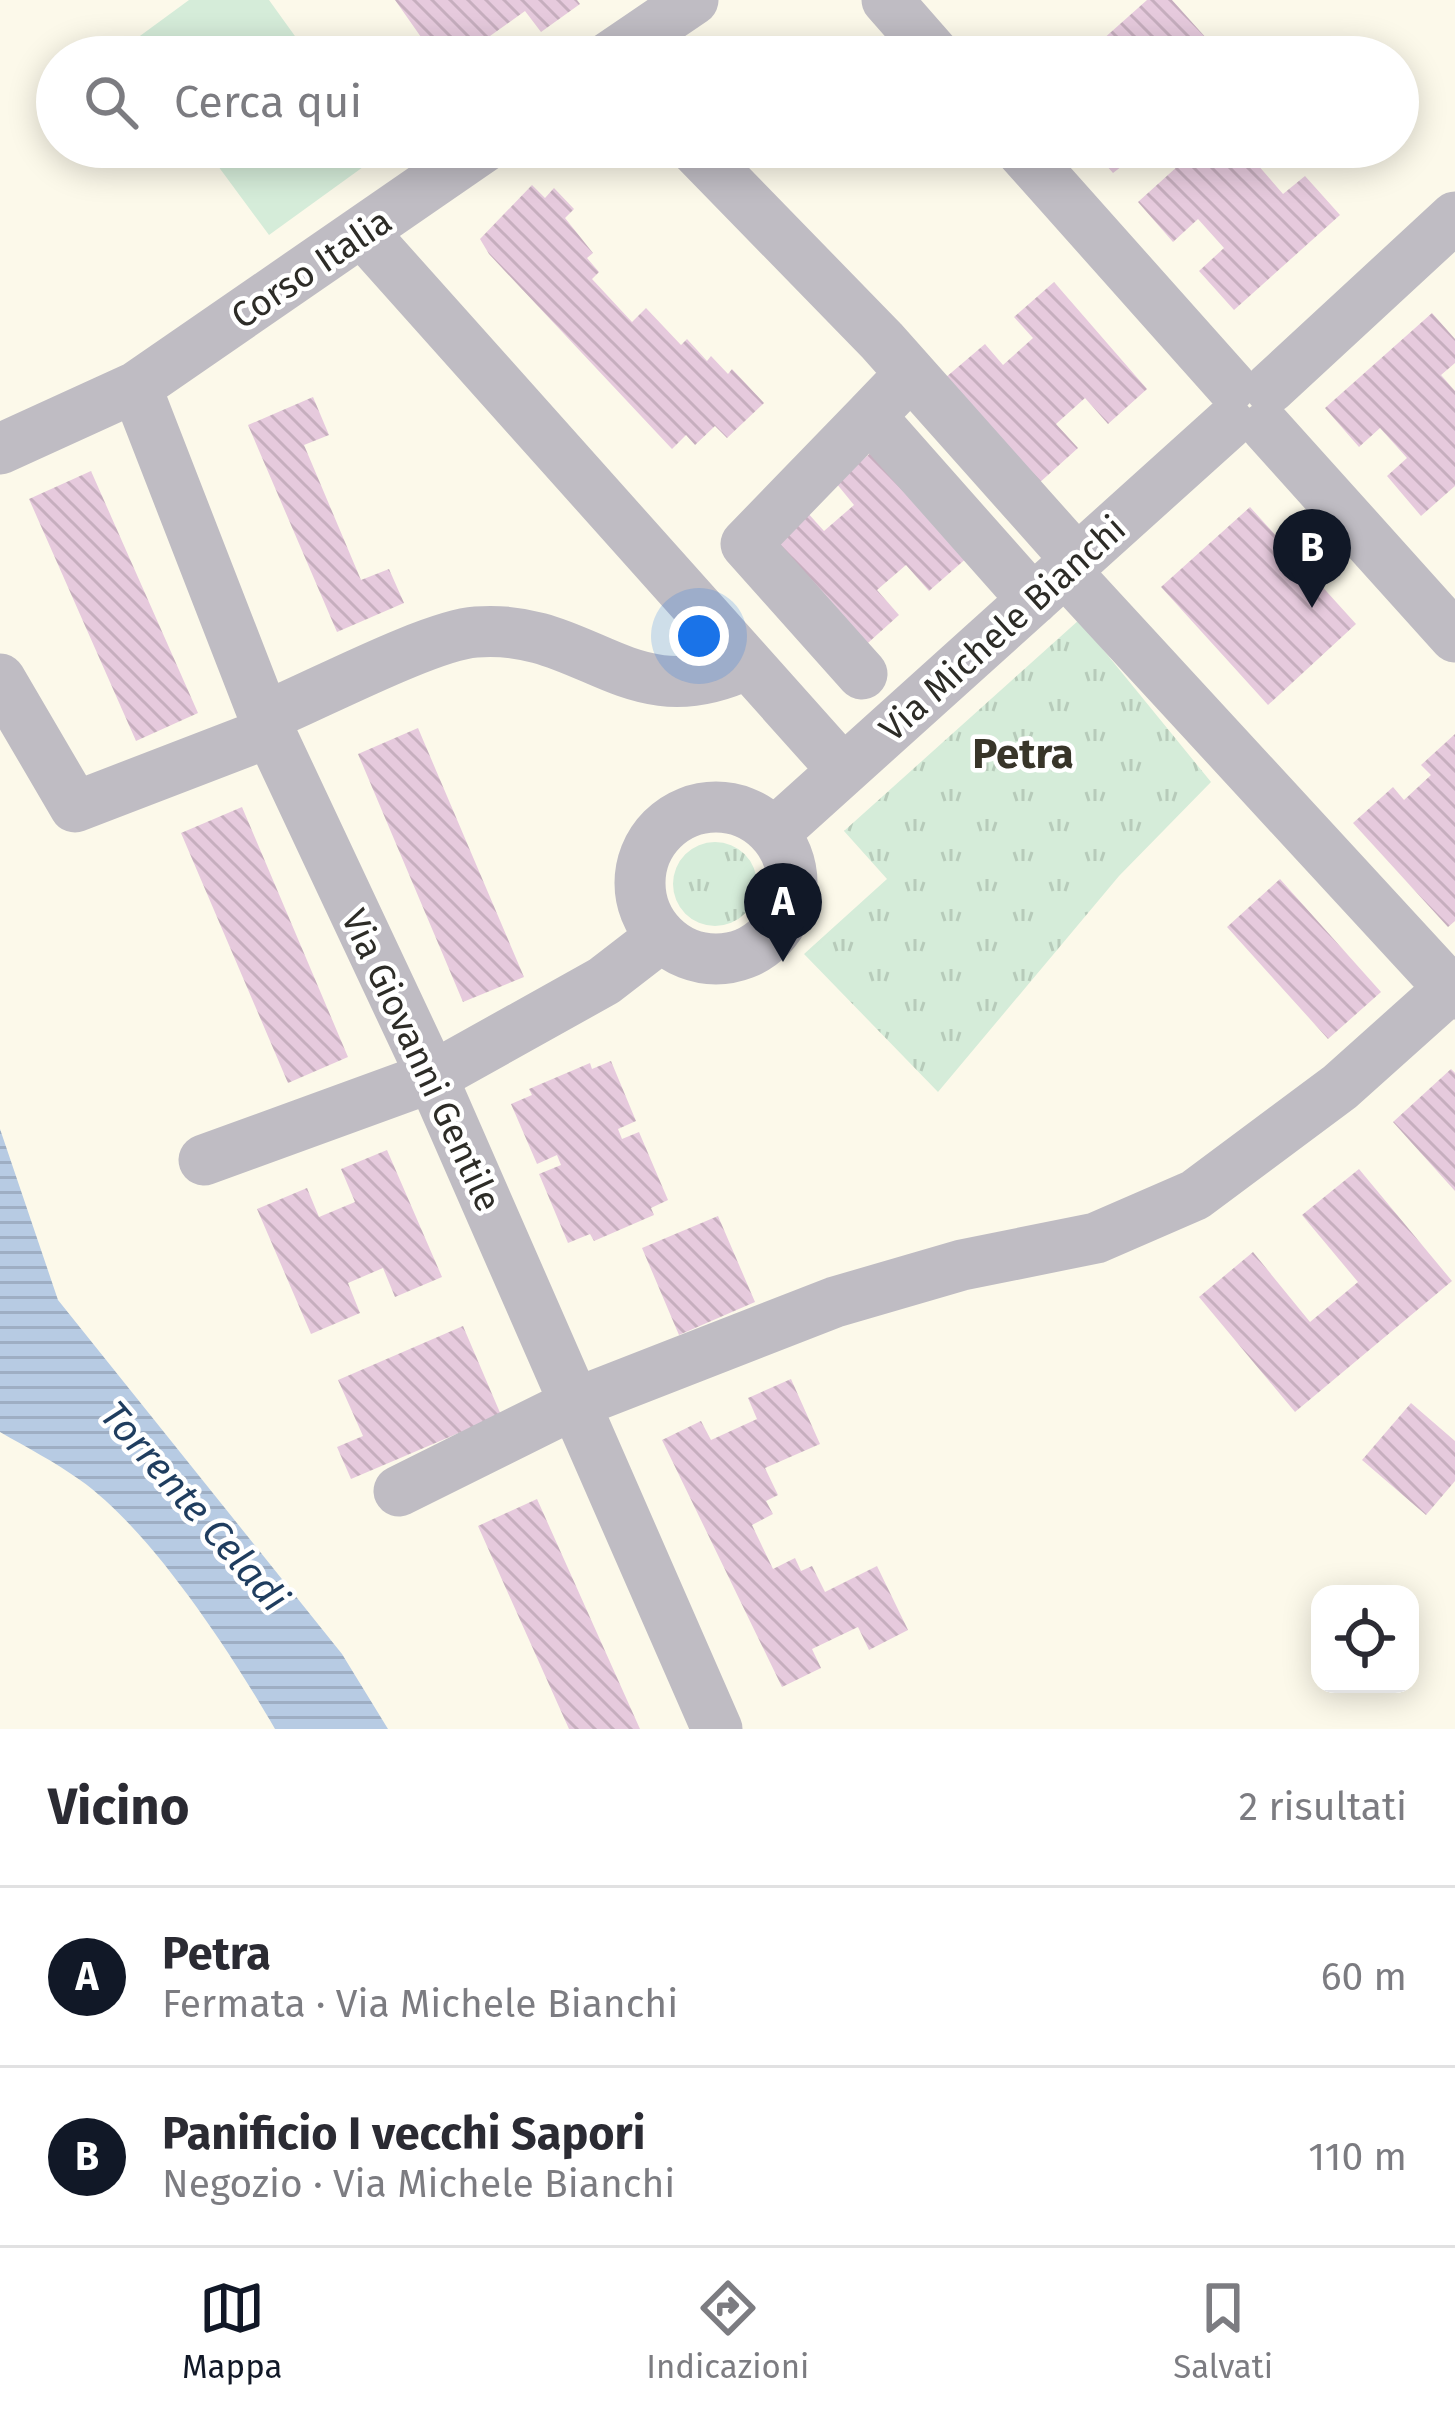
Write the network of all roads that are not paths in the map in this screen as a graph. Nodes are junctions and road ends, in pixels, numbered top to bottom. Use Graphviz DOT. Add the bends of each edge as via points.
graph roads {
  1 [pos="693,0"];
  2 [pos="886,0"];
  3 [pos="640,36"];
  4 [pos="919,36"];
  5 [pos="455,168"];
  6 [pos="713,168"];
  7 [pos="1037,168"];
  8 [pos="1455,217"];
  9 [pos="364,234"];
  10 [pos="911,373"];
  11 [pos="136,387"];
  12 [pos="1249,406"];
  13 [pos="870,416"];
  14 [pos="0,448"];
  15 [pos="1058,577"];
  16 [pos="1455,638"];
  17 [pos="747,664"];
  18 [pos="862,674"];
  19 [pos="0,680"];
  20 [pos="267,725"];
  21 [pos="843,770"];
  22 [pos="774,833"];
  23 [pos="661,937"];
  24 [pos="1453,989"];
  25 [pos="432,1077"];
  26 [pos="204,1160"];
  27 [pos="576,1403"];
  28 [pos="399,1491"];
  29 [pos="717,1729"];
  1 -- 3 [label="street"];
  2 -- 4 [label="street"];
  5 -- 9 [label="street, Corso Italia"];
  6 -- 10 [label="street"];
  7 -- 12 [label="street"];
  8 -- 12 [label="street, Via Michele Bianchi"];
  9 -- 11 [label="street, Corso Italia"];
  9 -- 17 [label="street"];
  10 -- 13 [label="street"];
  10 -- 15 [label="street"];
  11 -- 14 [label="street, Corso Italia"];
  11 -- 20 [label="street, Via Giovanni Gentile"];
  12 -- 15 [label="street, Via Michele Bianchi"];
  12 -- 16 [label="street"];
  13 -- 15 [label="street"];
  13 -- 18 [label="street" via="746,544"];
  15 -- 21 [label="street, Via Michele Bianchi"];
  15 -- 24 [label="street"];
  17 -- 20 [label="street" via="708,683 662,684 545,639 475,632 436,642"];
  17 -- 21 [label="street"];
  19 -- 20 [label="street" via="76,807"];
  20 -- 25 [label="street, Via Giovanni Gentile"];
  21 -- 22 [label="street, Via Michele Bianchi"];
  22 -- 23 [label="street" via="793,880 776,929 733,958 682,952"];
  22 -- 23 [label="street" via="733,808 696,809 664,826 640,869 643,905"];
  23 -- 25 [label="street" via="604,981"];
  24 -- 27 [label="street" via="1340,1087 1195,1195 1096,1238 835,1302"];
  25 -- 26 [label="street"];
  25 -- 27 [label="street, Via Giovanni Gentile"];
  27 -- 28 [label="street"];
  27 -- 29 [label="street, Via Giovanni Gentile"];
}
